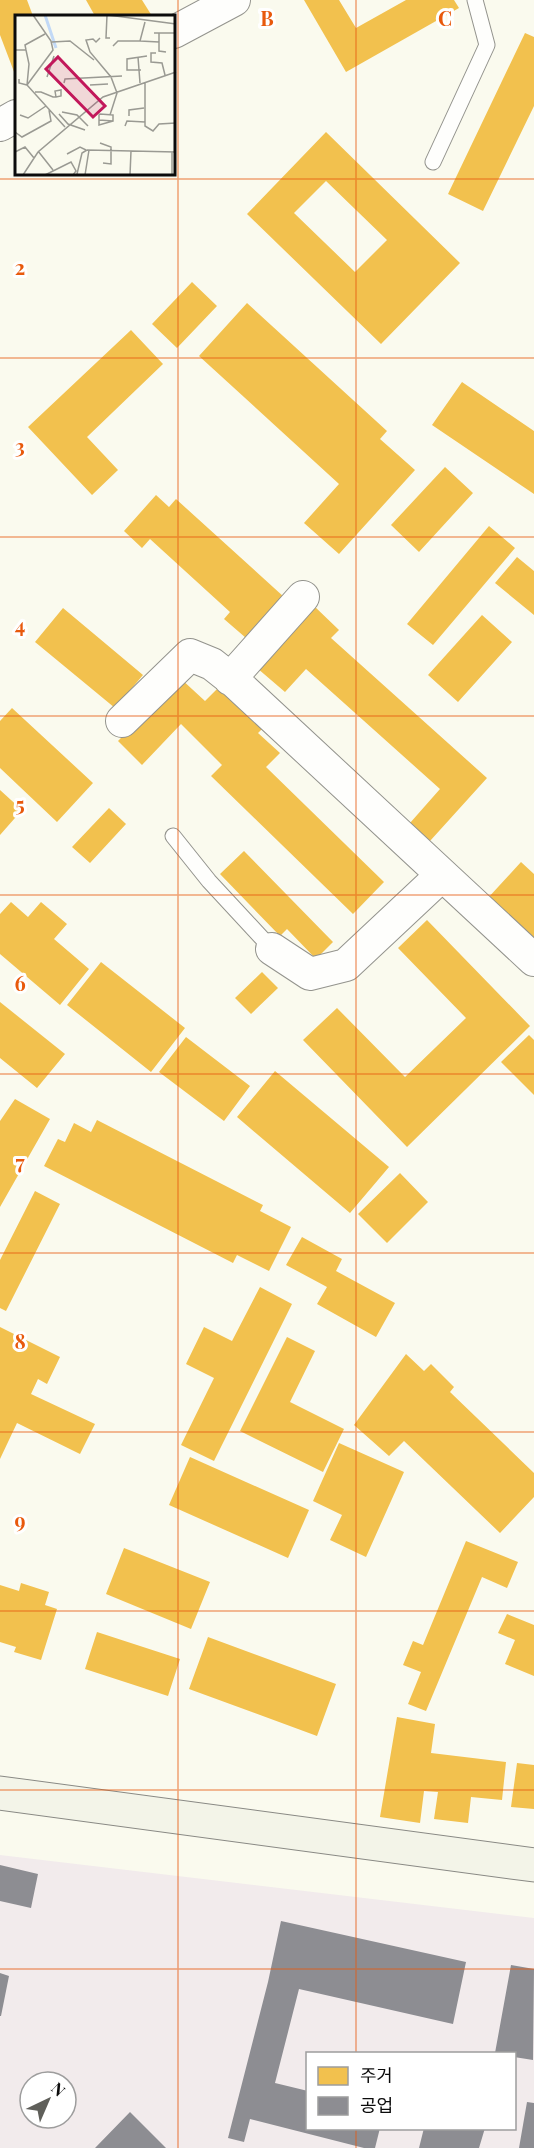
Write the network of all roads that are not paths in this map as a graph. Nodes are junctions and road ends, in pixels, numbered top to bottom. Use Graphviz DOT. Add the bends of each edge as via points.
graph roads {
  1 [pos="234,0"];
  2 [pos="476,0"];
  3 [pos="176,31"];
  4 [pos="15,118"];
  5 [pos="0,125"];
  6 [pos="433,162"];
  7 [pos="303,597"];
  8 [pos="230,679"];
  9 [pos="122,721"];
  10 [pos="173,836"];
  11 [pos="442,875"];
  12 [pos="272,949"];
  13 [pos="534,960"];
  14 [pos="0,1793"];
  15 [pos="534,1865"];
  1 -- 3 [label="street"];
  2 -- 6 [label="lane" via="487,45"];
  4 -- 5 [label="street"];
  7 -- 8 [label="street"];
  8 -- 9 [label="street" via="212,664 190,655"];
  8 -- 11 [label="street"];
  10 -- 12 [label="lane"];
  11 -- 12 [label="street" via="346,965 310,974"];
  11 -- 13 [label="street"];
  14 -- 15 [label="main road"];
}
